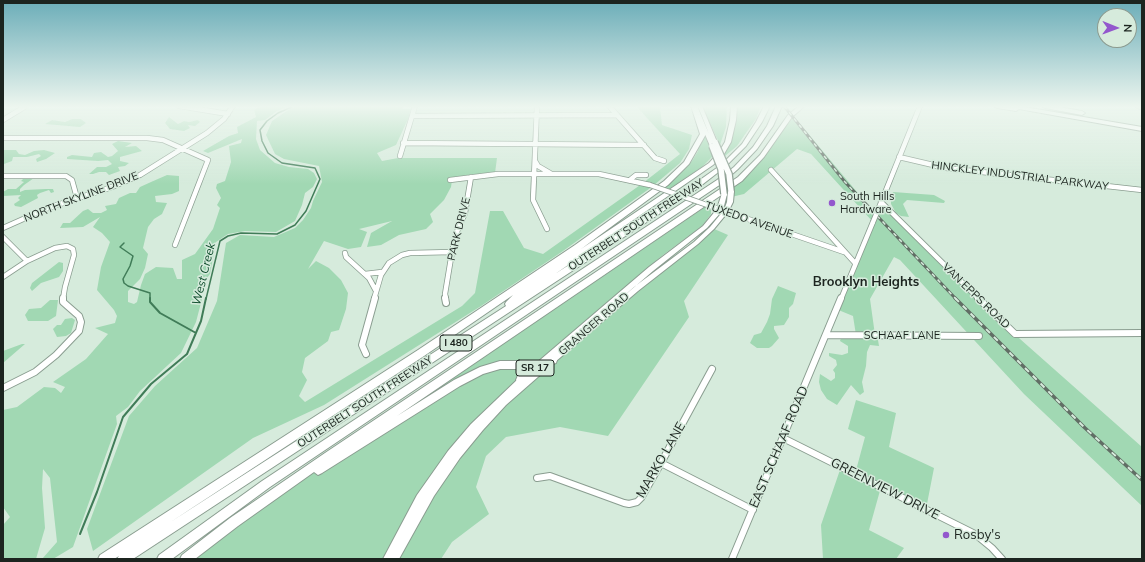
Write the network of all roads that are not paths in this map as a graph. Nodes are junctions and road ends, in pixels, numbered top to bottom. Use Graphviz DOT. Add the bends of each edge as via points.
graph roads {
  1 [pos="209,132"];
  2 [pos="407,132"];
  3 [pos="535,132"];
  4 [pos="633,132"];
  5 [pos="703,132"];
  6 [pos="707,132"];
  7 [pos="709,132"];
  8 [pos="730,132"];
  9 [pos="753,132"];
  10 [pos="766,132"];
  11 [pos="779,132"];
  12 [pos="909,132"];
  13 [pos="3,138"];
  14 [pos="701,139"];
  15 [pos="712,143"];
  16 [pos="403,144"];
  17 [pos="535,144"];
  18 [pos="644,145"];
  19 [pos="184,148"];
  20 [pos="400,156"];
  21 [pos="899,156"];
  22 [pos="535,159"];
  23 [pos="664,162"];
  24 [pos="771,170"];
  25 [pos="534,174"];
  26 [pos="557,174"];
  27 [pos="646,175"];
  28 [pos="3,176"];
  29 [pos="471,177"];
  30 [pos="631,179"];
  31 [pos="450,180"];
  32 [pos="1142,190"];
  33 [pos="77,198"];
  34 [pos="881,202"];
  35 [pos="723,211"];
  36 [pos="3,228"];
  37 [pos="548,229"];
  38 [pos="3,237"];
  39 [pos="175,245"];
  40 [pos="452,252"];
  41 [pos="844,252"];
  42 [pos="345,253"];
  43 [pos="28,261"];
  44 [pos="855,263"];
  45 [pos="382,272"];
  46 [pos="365,274"];
  47 [pos="3,277"];
  48 [pos="376,292"];
  49 [pos="446,304"];
  50 [pos="503,312"];
  51 [pos="1142,333"];
  52 [pos="826,335"];
  53 [pos="979,336"];
  54 [pos="366,354"];
  55 [pos="552,360"];
  56 [pos="517,364"];
  57 [pos="539,365"];
  58 [pos="712,369"];
  59 [pos="521,380"];
  60 [pos="3,388"];
  61 [pos="783,438"];
  62 [pos="662,463"];
  63 [pos="537,478"];
  64 [pos="753,510"];
  65 [pos="234,522"];
  66 [pos="104,559"];
  67 [pos="124,559"];
  68 [pos="163,559"];
  69 [pos="186,559"];
  70 [pos="387,559"];
  71 [pos="395,559"];
  72 [pos="732,559"];
  73 [pos="1002,559"];
  1 -- 19 [label="street, NORTH SKYLINE DRIVE"];
  2 -- 16 [label="street"];
  3 -- 17 [label="street"];
  4 -- 18 [label="street"];
  5 -- 14 [label="highway"];
  6 -- 15 [label="main road, GRANGER ROAD / SR 17"];
  7 -- 15 [label="main road, GRANGER ROAD / SR 17"];
  8 -- 50 [label="highway" via="722,153 703,170 517,296"];
  9 -- 50 [label="highway, OUTERBELT SOUTH FREEWAY / I 480" via="719,169 692,189"];
  10 -- 68 [label="highway, OUTERBELT SOUTH FREEWAY / I 480" via="755,148 719,182 266,484"];
  11 -- 65 [label="highway" via="762,156 740,179"];
  12 -- 21 [label="street, EAST SCHAAF ROAD"];
  13 -- 19 [label="street" via="147,138 163,140"];
  14 -- 15 [label="highway"];
  14 -- 66 [label="highway" via="678,173 601,231 421,353"];
  15 -- 35 [label="main road, GRANGER ROAD / SR 17, bridge" via="721,169"];
  15 -- 35 [label="main road, GRANGER ROAD / SR 17, bridge" via="729,174 730,202"];
  16 -- 17 [label="street"];
  16 -- 20 [label="street"];
  17 -- 18 [label="street"];
  17 -- 22 [label="street"];
  18 -- 23 [label="street" via="655,158"];
  19 -- 33 [label="street, NORTH SKYLINE DRIVE" via="140,175"];
  19 -- 39 [label="street" via="208,160"];
  21 -- 32 [label="street, HINCKLEY INDUSTRIAL PARKWAY" via="946,168"];
  21 -- 34 [label="street, EAST SCHAAF ROAD"];
  22 -- 25 [label="street"];
  22 -- 26 [label="street" via="538,166"];
  24 -- 41 [label="street"];
  25 -- 26 [label="street, TUXEDO AVENUE"];
  25 -- 29 [label="street, TUXEDO AVENUE"];
  25 -- 37 [label="street" via="533,200"];
  26 -- 30 [label="street, TUXEDO AVENUE" via="599,174"];
  27 -- 30 [label="street, TUXEDO AVENUE" via="636,175"];
  28 -- 33 [label="street" via="66,176 72,180"];
  29 -- 31 [label="street, TUXEDO AVENUE"];
  29 -- 40 [label="street, PARK DRIVE" via="465,212"];
  30 -- 35 [label="street, TUXEDO AVENUE, bridge"];
  33 -- 36 [label="street, NORTH SKYLINE DRIVE" via="27,216"];
  34 -- 44 [label="street, EAST SCHAAF ROAD, bridge"];
  34 -- 51 [label="street, VAN EPPS ROAD" via="1015,334"];
  35 -- 41 [label="street, TUXEDO AVENUE"];
  35 -- 55 [label="main road, GRANGER ROAD / SR 17" via="716,224 696,243 636,289"];
  35 -- 57 [label="main road, GRANGER ROAD / SR 17"];
  38 -- 43 [label="street"];
  40 -- 45 [label="street" via="402,255 389,263"];
  40 -- 49 [label="street, PARK DRIVE" via="445,294"];
  41 -- 44 [label="street"];
  42 -- 46 [label="street" via="346,257"];
  43 -- 47 [label="street"];
  43 -- 60 [label="street" via="55,248 67,246 74,249 63,302 79,316 80,331 35,372"];
  44 -- 52 [label="street, EAST SCHAAF ROAD"];
  45 -- 46 [label="street"];
  45 -- 48 [label="street"];
  46 -- 48 [label="street"];
  48 -- 54 [label="street" via="362,345"];
  50 -- 67 [label="highway, OUTERBELT SOUTH FREEWAY / I 480"];
  52 -- 53 [label="street, SCHAAF LANE"];
  52 -- 61 [label="street, EAST SCHAAF ROAD"];
  55 -- 57 [label="highway"];
  55 -- 71 [label="main road, GRANGER ROAD / SR 17" via="504,403 467,443 422,509"];
  56 -- 57 [label="highway"];
  56 -- 59 [label="highway" via="523,369"];
  56 -- 65 [label="highway" via="496,366 468,376"];
  57 -- 59 [label="main road, GRANGER ROAD / SR 17"];
  58 -- 62 [label="street, MARKO LANE"];
  59 -- 70 [label="main road, GRANGER ROAD / SR 17" via="489,410 451,453 420,498"];
  61 -- 64 [label="street, EAST SCHAAF ROAD"];
  61 -- 73 [label="street, GREENVIEW DRIVE" via="975,534"];
  62 -- 63 [label="street, MARKO LANE" via="641,498 629,504 550,476"];
  62 -- 64 [label="street"];
  64 -- 72 [label="street, EAST SCHAAF ROAD"];
  65 -- 69 [label="highway"];
}
